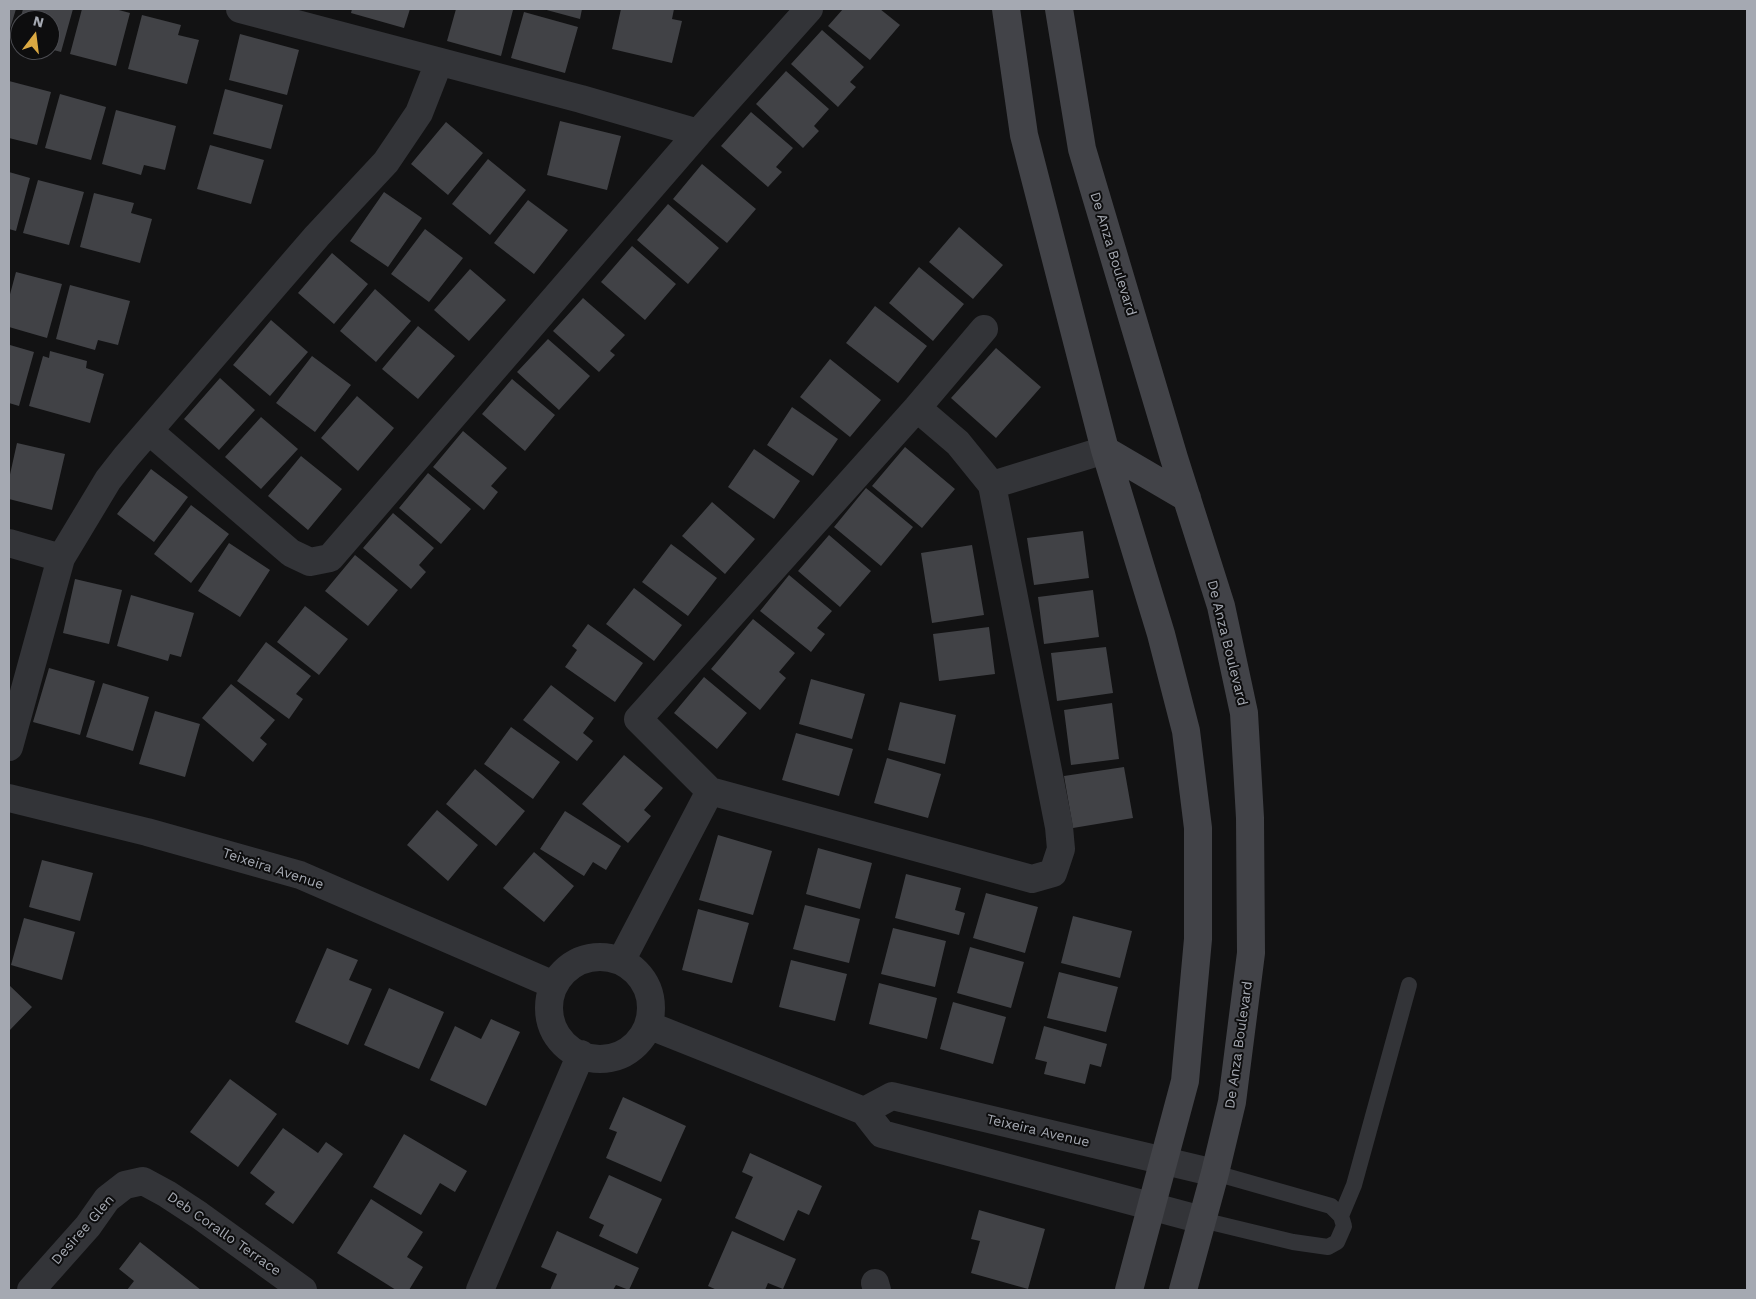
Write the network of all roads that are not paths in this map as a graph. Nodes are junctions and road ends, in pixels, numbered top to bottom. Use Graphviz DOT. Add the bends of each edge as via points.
graph roads {
  1 [pos="240,9"];
  2 [pos="809,9"];
  3 [pos="1006,9"];
  4 [pos="1059,9"];
  5 [pos="304,17"];
  6 [pos="439,62"];
  7 [pos="698,133"];
  8 [pos="984,329"];
  9 [pos="917,408"];
  10 [pos="149,431"];
  11 [pos="1105,450"];
  12 [pos="992,484"];
  13 [pos="1187,498"];
  14 [pos="9,543"];
  15 [pos="61,558"];
  16 [pos="9,747"];
  17 [pos="710,791"];
  18 [pos="9,798"];
  19 [pos="620,961"];
  20 [pos="554,985"];
  21 [pos="1409,985"];
  22 [pos="648,1025"];
  23 [pos="581,1054"];
  24 [pos="864,1111"];
  25 [pos="1163,1160"];
  26 [pos="1215,1173"];
  27 [pos="142,1181"];
  28 [pos="1151,1206"];
  29 [pos="1342,1216"];
  30 [pos="1202,1220"];
  31 [pos="31,1290"];
  32 [pos="304,1290"];
  33 [pos="480,1290"];
  34 [pos="1129,1290"];
  35 [pos="1183,1290"];
  1 -- 5 [label="street"];
  2 -- 7 [label="street"];
  3 -- 11 [label="street" via="1024,136"];
  4 -- 13 [label="street, De Anza Boulevard" via="1082,149"];
  5 -- 6 [label="street"];
  6 -- 7 [label="street"];
  6 -- 10 [label="street" via="419,113 386,162"];
  7 -- 10 [label="street" via="330,558 310,562 291,553"];
  8 -- 9 [label="street"];
  9 -- 12 [label="street" via="958,443"];
  9 -- 17 [label="street" via="638,719"];
  10 -- 15 [label="street" via="108,480"];
  11 -- 12 [label="street"];
  11 -- 13 [label="street"];
  11 -- 25 [label="street" via="1161,634 1186,731 1198,828 1198,940 1185,1081"];
  12 -- 17 [label="street" via="1059,827 1061,849 1053,873 1032,879"];
  13 -- 26 [label="street, De Anza Boulevard" via="1221,606 1244,713 1250,818 1251,953 1232,1102"];
  14 -- 15 [label="street"];
  15 -- 16 [label="street"];
  17 -- 19 [label="street"];
  18 -- 20 [label="street, Teixeira Avenue" via="300,875"];
  19 -- 20 [label="street" via="603,956 586,958 570,966"];
  19 -- 22 [label="street" via="635,970 646,984 651,1001"];
  20 -- 23 [label="street" via="548,1010 552,1026 560,1040"];
  21 -- 29 [label="lane" via="1354,1185"];
  22 -- 23 [label="street" via="634,1046 620,1055 604,1059"];
  22 -- 24 [label="street"];
  23 -- 33 [label="street"];
  24 -- 25 [label="street, Teixeira Avenue" via="892,1096"];
  24 -- 28 [label="street" via="882,1134"];
  25 -- 26 [label="street, Teixeira Avenue"];
  25 -- 28 [label="street"];
  26 -- 29 [label="lane" via="1331,1206"];
  26 -- 30 [label="street, De Anza Boulevard"];
  27 -- 31 [label="street, Desiree Glen" via="125,1185 106,1199 88,1226"];
  27 -- 32 [label="street, Deb Corallo Terrace" via="199,1215"];
  28 -- 30 [label="street"];
  28 -- 34 [label="street"];
  29 -- 30 [label="lane" via="1344,1226 1337,1242 1328,1247 1292,1242"];
  30 -- 35 [label="street, De Anza Boulevard"];
}
